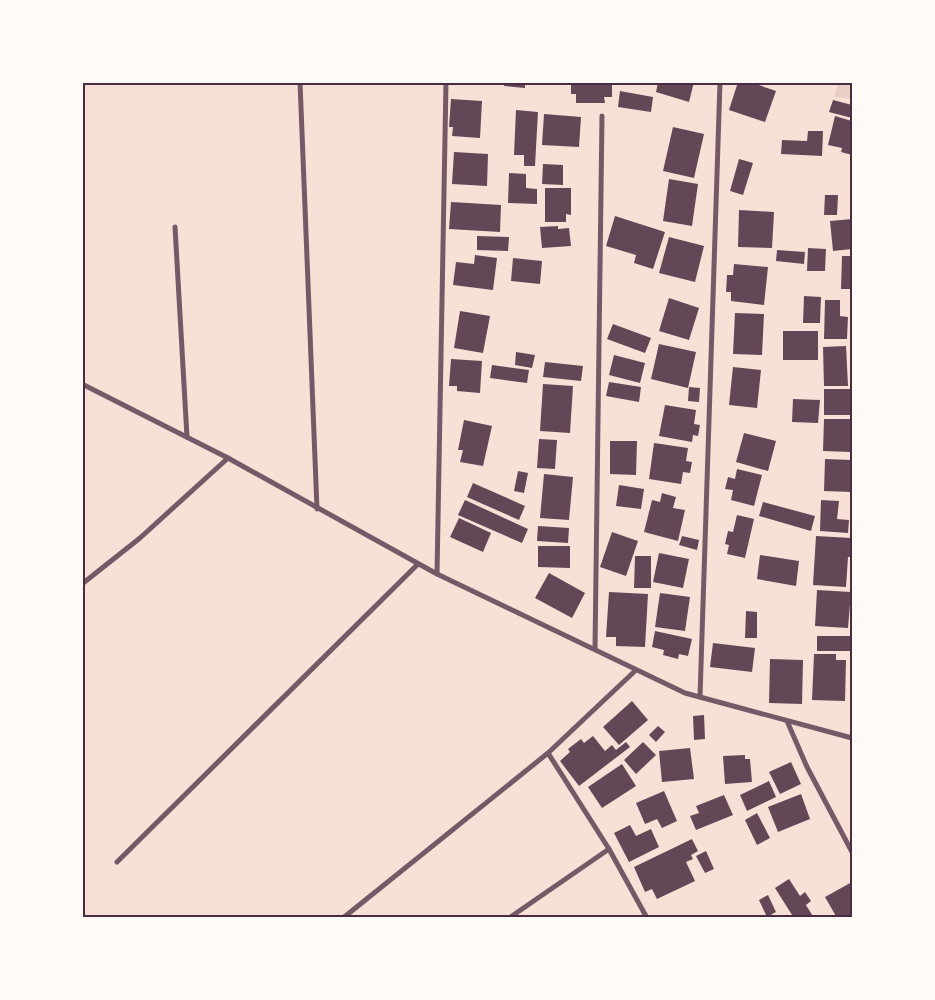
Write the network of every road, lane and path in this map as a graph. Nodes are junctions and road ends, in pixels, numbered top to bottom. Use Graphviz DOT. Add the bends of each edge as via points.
graph roads {
  1 [pos="300,82"];
  2 [pos="446,82"];
  3 [pos="720,82"];
  4 [pos="602,116"];
  5 [pos="176,226"];
  6 [pos="82,384"];
  7 [pos="187,437"];
  8 [pos="228,458"];
  9 [pos="317,509"];
  10 [pos="418,564"];
  11 [pos="437,574"];
  12 [pos="82,584"];
  13 [pos="595,648"];
  14 [pos="636,670"];
  15 [pos="700,697"];
  16 [pos="788,721"];
  17 [pos="852,738"];
  18 [pos="548,753"];
  19 [pos="608,849"];
  20 [pos="852,852"];
  21 [pos="117,862"];
  22 [pos="343,918"];
  23 [pos="509,918"];
  24 [pos="647,918"];
  1 -- 9 [label="street"];
  2 -- 11 [label="street"];
  3 -- 15 [label="street"];
  4 -- 13 [label="street"];
  5 -- 7 [label="street"];
  6 -- 7 [label="street"];
  7 -- 8 [label="street"];
  8 -- 9 [label="street"];
  8 -- 12 [label="street" via="140,538"];
  9 -- 10 [label="street"];
  10 -- 11 [label="street"];
  10 -- 21 [label="street"];
  11 -- 13 [label="street"];
  13 -- 14 [label="street"];
  14 -- 15 [label="street"];
  14 -- 18 [label="street"];
  15 -- 16 [label="street"];
  16 -- 17 [label="street"];
  16 -- 20 [label="street" via="807,767"];
  18 -- 19 [label="street"];
  18 -- 22 [label="street"];
  19 -- 23 [label="street"];
  19 -- 24 [label="street"];
}
